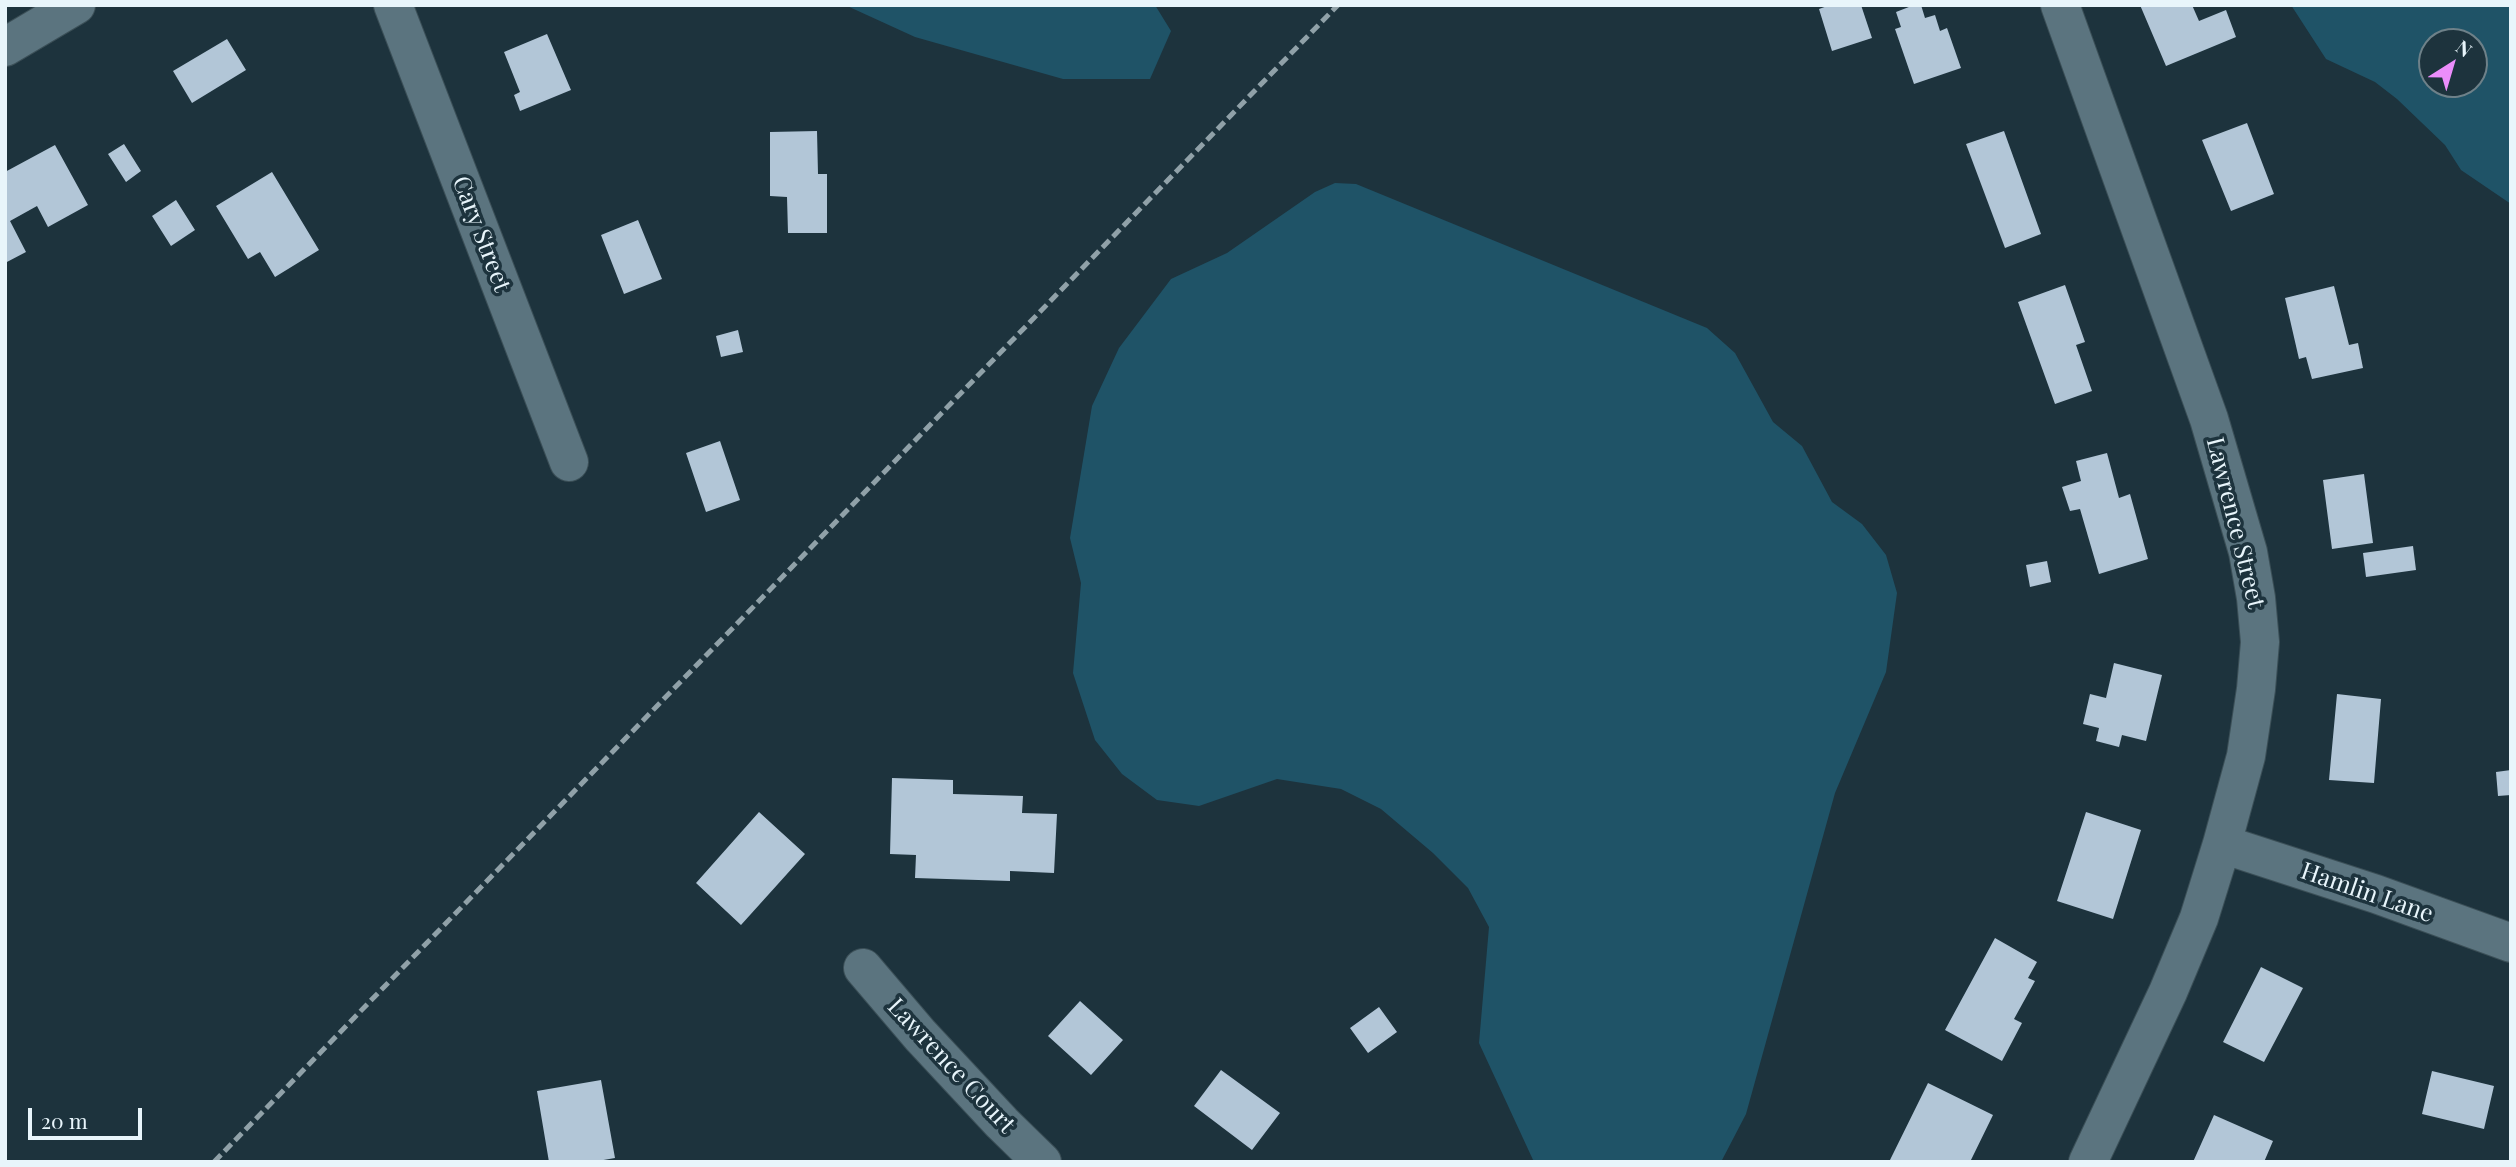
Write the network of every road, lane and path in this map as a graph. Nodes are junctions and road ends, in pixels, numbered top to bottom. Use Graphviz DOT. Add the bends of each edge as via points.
graph roads {
  1 [pos="76,5"];
  2 [pos="393,5"];
  3 [pos="2060,5"];
  4 [pos="5,47"];
  5 [pos="569,462"];
  6 [pos="2222,844"];
  7 [pos="2511,943"];
  8 [pos="863,968"];
  9 [pos="1042,1162"];
  10 [pos="2088,1162"];
  1 -- 4 [label="street"];
  2 -- 5 [label="street, Cary Street"];
  3 -- 6 [label="street, Lawrence Street" via="2209,419 2253,576 2260,642 2256,689 2246,756"];
  6 -- 7 [label="street, Hamlin Lane"];
  6 -- 10 [label="street, Lawrence Street" via="2184,955"];
  8 -- 9 [label="street, Lawrence Court" via="920,1035"];
}
